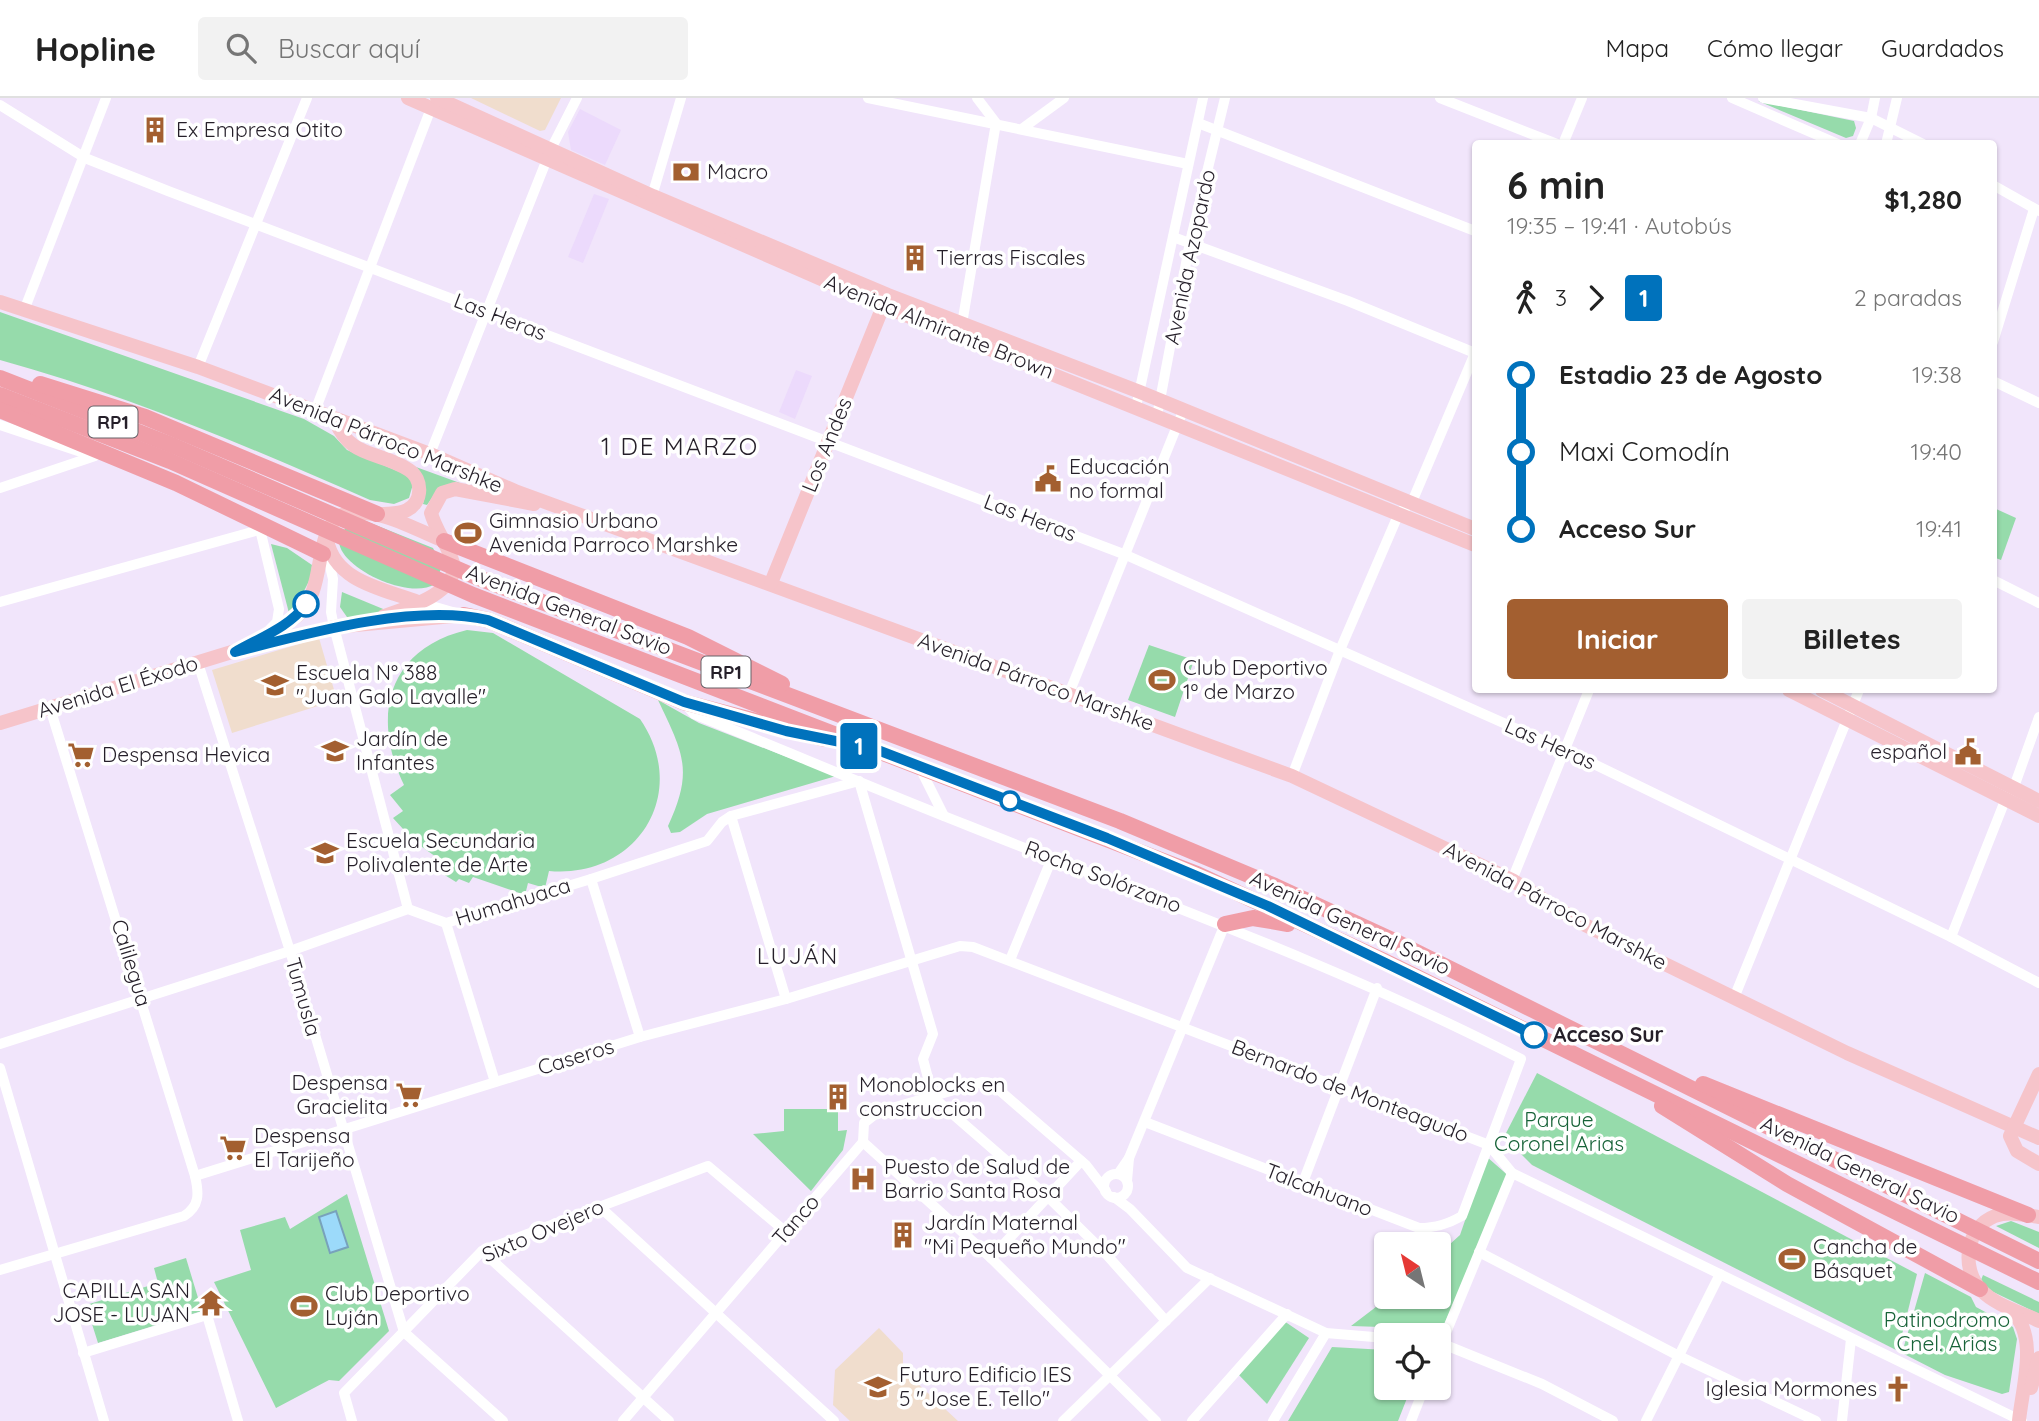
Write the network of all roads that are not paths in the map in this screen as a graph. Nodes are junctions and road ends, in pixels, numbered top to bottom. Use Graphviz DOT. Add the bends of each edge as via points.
graph roads {
  1 [pos="106,98"];
  2 [pos="307,98"];
  3 [pos="408,98"];
  4 [pos="577,98"];
  5 [pos="681,98"];
  6 [pos="868,98"];
  7 [pos="977,98"];
  8 [pos="1064,98"];
  9 [pos="1203,98"];
  10 [pos="1225,98"];
  11 [pos="1440,98"];
  12 [pos="1582,98"];
  13 [pos="1731,98"];
  14 [pos="1763,98"];
  15 [pos="1875,98"];
  16 [pos="1897,98"];
  17 [pos="441,103"];
  18 [pos="0,105"];
  19 [pos="1871,118"];
  20 [pos="996,123"];
  21 [pos="1198,123"];
  22 [pos="1891,125"];
  23 [pos="1023,128"];
  24 [pos="1219,130"];
  25 [pos="1547,140"];
  26 [pos="1565,140"];
  27 [pos="1829,140"];
  28 [pos="1862,140"];
  29 [pos="1887,140"];
  30 [pos="1916,140"];
  31 [pos="549,155"];
  32 [pos="85,158"];
  33 [pos="1188,163"];
  34 [pos="1997,187"];
  35 [pos="651,200"];
  36 [pos="2037,210"];
  37 [pos="257,225"];
  38 [pos="1472,230"];
  39 [pos="1173,237"];
  40 [pos="1190,242"];
  41 [pos="370,268"];
  42 [pos="885,300"];
  43 [pos="0,302"];
  44 [pos="25,308"];
  45 [pos="487,312"];
  46 [pos="962,324"];
  47 [pos="1997,324"];
  48 [pos="1472,352"];
  49 [pos="1472,360"];
  50 [pos="198,367"];
  51 [pos="0,373"];
  52 [pos="0,378"];
  53 [pos="1997,383"];
  54 [pos="1140,392"];
  55 [pos="0,395"];
  56 [pos="1160,400"];
  57 [pos="2039,403"];
  58 [pos="1136,407"];
  59 [pos="0,410"];
  60 [pos="315,411"];
  61 [pos="1157,416"];
  62 [pos="1180,417"];
  63 [pos="335,420"];
  64 [pos="0,425"];
  65 [pos="829,442"];
  66 [pos="430,454"];
  67 [pos="95,456"];
  68 [pos="220,475"];
  69 [pos="0,488"];
  70 [pos="215,501"];
  71 [pos="1412,502"];
  72 [pos="567,508"];
  73 [pos="1399,513"];
  74 [pos="377,514"];
  75 [pos="259,526"];
  76 [pos="1472,528"];
  77 [pos="443,541"];
  78 [pos="1472,544"];
  79 [pos="328,553"];
  80 [pos="1126,555"];
  81 [pos="1997,582"];
  82 [pos="771,583"];
  83 [pos="0,602"];
  84 [pos="418,603"];
  85 [pos="2039,603"];
  86 [pos="464,615"];
  87 [pos="364,622"];
  88 [pos="334,627"];
  89 [pos="256,640"];
  90 [pos="1340,650"];
  91 [pos="235,652"];
  92 [pos="198,663"];
  93 [pos="1588,693"];
  94 [pos="1798,693"];
  95 [pos="1826,693"];
  96 [pos="1858,693"];
  97 [pos="1068,696"];
  98 [pos="684,702"];
  99 [pos="50,708"];
  100 [pos="1850,712"];
  101 [pos="2039,717"];
  102 [pos="0,723"];
  103 [pos="878,731"];
  104 [pos="875,749"];
  105 [pos="1563,750"];
  106 [pos="920,768"];
  107 [pos="1292,776"];
  108 [pos="859,781"];
  109 [pos="2010,793"];
  110 [pos="2039,801"];
  111 [pos="731,816"];
  112 [pos="944,816"];
  113 [pos="2039,816"];
  114 [pos="1788,857"];
  115 [pos="1052,858"];
  116 [pos="591,879"];
  117 [pos="1511,880"];
  118 [pos="408,909"];
  119 [pos="446,923"];
  120 [pos="1225,924"];
  121 [pos="1324,933"];
  122 [pos="1951,937"];
  123 [pos="960,946"];
  124 [pos="290,951"];
  125 [pos="911,960"];
  126 [pos="1010,960"];
  127 [pos="2039,983"];
  128 [pos="1377,988"];
  129 [pos="142,998"];
  130 [pos="1734,998"];
  131 [pos="786,999"];
  132 [pos="1183,1027"];
  133 [pos="1583,1036"];
  134 [pos="640,1037"];
  135 [pos="0,1044"];
  136 [pos="1521,1059"];
  137 [pos="0,1068"];
  138 [pos="1607,1070"];
  139 [pos="2039,1074"];
  140 [pos="495,1082"];
  141 [pos="1340,1086"];
  142 [pos="933,1097"];
  143 [pos="1145,1122"];
  144 [pos="2014,1125"];
  145 [pos="342,1132"];
  146 [pos="2039,1138"];
  147 [pos="863,1142"];
  148 [pos="1489,1145"];
  149 [pos="1083,1163"];
  150 [pos="2039,1164"];
  151 [pos="1512,1174"];
  152 [pos="195,1176"];
  153 [pos="1121,1179"];
  154 [pos="1302,1185"];
  155 [pos="1110,1194"];
  156 [pos="1048,1197"];
  157 [pos="600,1207"];
  158 [pos="1130,1209"];
  159 [pos="2035,1217"];
  160 [pos="786,1232"];
  161 [pos="482,1251"];
  162 [pos="1479,1252"];
  163 [pos="55,1253"];
  164 [pos="991,1258"];
  165 [pos="2039,1261"];
  166 [pos="0,1270"];
  167 [pos="1720,1274"];
  168 [pos="1210,1278"];
  169 [pos="2039,1282"];
  170 [pos="1980,1289"];
  171 [pos="2006,1306"];
  172 [pos="716,1312"];
  173 [pos="1287,1314"];
  174 [pos="1166,1321"];
  175 [pos="2039,1321"];
  176 [pos="1449,1323"];
  177 [pos="404,1332"];
  178 [pos="1326,1333"];
  179 [pos="1374,1337"];
  180 [pos="1851,1339"];
  181 [pos="1451,1349"];
  182 [pos="83,1353"];
  183 [pos="1679,1356"];
  184 [pos="2039,1357"];
  185 [pos="1112,1374"];
  186 [pos="643,1398"];
  187 [pos="1420,1400"];
  188 [pos="104,1421"];
  189 [pos="238,1421"];
  190 [pos="352,1421"];
  191 [pos="503,1421"];
  192 [pos="623,1421"];
  193 [pos="669,1421"];
  194 [pos="834,1421"];
  195 [pos="1063,1421"];
  196 [pos="1156,1421"];
  197 [pos="1192,1421"];
  198 [pos="1273,1421"];
  199 [pos="1412,1421"];
  200 [pos="1613,1421"];
  201 [pos="1646,1421"];
  202 [pos="1816,1421"];
  203 [pos="1842,1421"];
  204 [pos="2022,1421"];
  1 -- 32 [label="street"];
  2 -- 37 [label="street"];
  3 -- 17 [label="main road, Avenida Almirante Brown"];
  4 -- 31 [label="street"];
  5 -- 35 [label="street"];
  6 -- 20 [label="street"];
  7 -- 20 [label="street"];
  8 -- 23 [label="street"];
  9 -- 21 [label="street, Avenida Azopardo"];
  10 -- 24 [label="street, Avenida Azopardo"];
  11 -- 25 [label="street"];
  12 -- 26 [label="street"];
  13 -- 27 [label="street"];
  14 -- 19 [label="street"];
  15 -- 19 [label="street"];
  16 -- 22 [label="street"];
  17 -- 31 [label="main road, Avenida Almirante Brown"];
  17 -- 41 [label="street"];
  18 -- 32 [label="street, Las Heras"];
  19 -- 22 [label="street"];
  19 -- 28 [label="street"];
  20 -- 23 [label="street"];
  20 -- 46 [label="street"];
  21 -- 24 [label="street"];
  21 -- 33 [label="street, Avenida Azopardo"];
  22 -- 29 [label="street"];
  22 -- 30 [label="street"];
  23 -- 33 [label="street"];
  24 -- 38 [label="street"];
  24 -- 40 [label="street, Avenida Azopardo"];
  31 -- 35 [label="main road, Avenida Almirante Brown"];
  31 -- 45 [label="street"];
  32 -- 37 [label="street, Las Heras"];
  32 -- 44 [label="street"];
  33 -- 39 [label="street, Avenida Azopardo"];
  34 -- 36 [label="street"];
  35 -- 42 [label="main road, Avenida Almirante Brown"];
  36 -- 47 [label="street"];
  37 -- 41 [label="street, Las Heras"];
  37 -- 50 [label="street"];
  39 -- 40 [label="street"];
  39 -- 54 [label="street, Avenida Azopardo"];
  40 -- 48 [label="street"];
  40 -- 56 [label="street, Avenida Azopardo"];
  41 -- 45 [label="street, Las Heras"];
  41 -- 60 [label="street"];
  42 -- 46 [label="main road, Avenida Almirante Brown"];
  42 -- 58 [label="main road, Avenida Almirante Brown"];
  42 -- 65 [label="main road, Los Andes"];
  43 -- 44 [label="main road, Avenida Párroco Marshke"];
  44 -- 50 [label="main road, Avenida Párroco Marshke"];
  45 -- 65 [label="street, Las Heras"];
  45 -- 66 [label="street"];
  46 -- 54 [label="main road, Avenida Almirante Brown"];
  49 -- 71 [label="street"];
  50 -- 60 [label="main road, Avenida Párroco Marshke"];
  51 -- 74 [label="highway" via="113,405"];
  52 -- 68 [label="highway, Avenida General Savio / RP1"];
  53 -- 57 [label="street"];
  54 -- 56 [label="main road, Avenida Almirante Brown"];
  54 -- 58 [label="street, Avenida Azopardo"];
  55 -- 68 [label="highway, Avenida General Savio / RP1"];
  56 -- 61 [label="street, Avenida Azopardo"];
  56 -- 62 [label="main road, Avenida Almirante Brown"];
  58 -- 61 [label="main road, Avenida Almirante Brown"];
  59 -- 70 [label="highway"];
  60 -- 63 [label="main road, Avenida Párroco Marshke"];
  61 -- 62 [label="main road, Avenida Almirante Brown"];
  62 -- 71 [label="main road, Avenida Almirante Brown"];
  62 -- 73 [label="main road, Avenida Almirante Brown"];
  62 -- 80 [label="street"];
  63 -- 66 [label="main road, Avenida Párroco Marshke"];
  63 -- 74 [label="main road" via="347,441 363,453 408,469 418,480 420,491 412,507 402,513"];
  64 -- 67 [label="street"];
  65 -- 80 [label="street, Las Heras"];
  65 -- 82 [label="main road, Los Andes"];
  66 -- 72 [label="main road, Avenida Párroco Marshke"];
  67 -- 69 [label="street"];
  67 -- 70 [label="street"];
  68 -- 103 [label="highway, Avenida General Savio / RP1"];
  68 -- 104 [label="highway, Avenida General Savio / RP1" via="472,595"];
  70 -- 75 [label="highway"];
  71 -- 73 [label="street"];
  71 -- 76 [label="main road, Avenida Almirante Brown"];
  72 -- 77 [label="main road" via="450,490 440,495 431,513"];
  72 -- 82 [label="main road, Avenida Párroco Marshke"];
  73 -- 78 [label="main road, Avenida Almirante Brown"];
  73 -- 90 [label="street"];
  74 -- 77 [label="main road"];
  74 -- 79 [label="main road" via="339,516 330,527"];
  75 -- 79 [label="highway"];
  75 -- 83 [label="street"];
  75 -- 89 [label="street" via="279,609 277,622"];
  77 -- 84 [label="main road, Avenida El Éxodo" via="453,574 438,594"];
  77 -- 103 [label="highway" via="688,637"];
  79 -- 84 [label="main road" via="347,575"];
  79 -- 88 [label="street"];
  79 -- 89 [label="main road, Avenida El Éxodo" via="302,610"];
  80 -- 90 [label="street, Las Heras"];
  80 -- 97 [label="street"];
  81 -- 85 [label="street"];
  82 -- 97 [label="main road, Avenida Párroco Marshke"];
  84 -- 86 [label="street"];
  84 -- 87 [label="main road, Avenida El Éxodo"];
  86 -- 87 [label="main road, Avenida El Éxodo"];
  86 -- 98 [label="highway" via="488,620"];
  87 -- 88 [label="main road, Avenida El Éxodo"];
  88 -- 91 [label="main road, Avenida El Éxodo"];
  88 -- 118 [label="street"];
  89 -- 91 [label="main road, Avenida El Éxodo"];
  90 -- 105 [label="street, Las Heras"];
  90 -- 107 [label="street"];
  91 -- 92 [label="main road, Avenida El Éxodo"];
  92 -- 99 [label="main road, Avenida El Éxodo"];
  92 -- 124 [label="street, Tumusla"];
  93 -- 105 [label="street"];
  94 -- 100 [label="main road"];
  95 -- 100 [label="main road"];
  96 -- 100 [label="street"];
  97 -- 107 [label="main road, Avenida Párroco Marshke"];
  98 -- 104 [label="highway" via="786,731"];
  98 -- 108 [label="street, Rocha Solórzano" via="694,714"];
  99 -- 102 [label="main road, Avenida El Éxodo"];
  99 -- 129 [label="street, Calilegua"];
  100 -- 109 [label="main road"];
  100 -- 114 [label="street"];
  101 -- 109 [label="street"];
  103 -- 133 [label="highway, Avenida General Savio / RP1" via="1120,821 1275,886"];
  104 -- 106 [label="highway, Avenida General Savio / RP1"];
  105 -- 114 [label="street, Las Heras"];
  105 -- 117 [label="street"];
  106 -- 112 [label="street"];
  106 -- 121 [label="highway, Avenida General Savio / RP1" via="1162,860"];
  107 -- 117 [label="main road, Avenida Párroco Marshke"];
  108 -- 111 [label="street"];
  108 -- 112 [label="street, Rocha Solórzano"];
  108 -- 125 [label="street"];
  109 -- 110 [label="main road"];
  109 -- 113 [label="main road"];
  109 -- 122 [label="street"];
  111 -- 116 [label="street, Humahuaca" via="707,842"];
  111 -- 131 [label="street"];
  112 -- 115 [label="street, Rocha Solórzano"];
  114 -- 122 [label="street, Las Heras"];
  114 -- 130 [label="street"];
  115 -- 120 [label="street, Rocha Solórzano"];
  115 -- 126 [label="street"];
  116 -- 119 [label="street, Humahuaca"];
  116 -- 134 [label="street"];
  117 -- 130 [label="main road, Avenida Párroco Marshke" via="1581,923"];
  118 -- 119 [label="street, Humahuaca"];
  118 -- 124 [label="street"];
  119 -- 140 [label="street"];
  120 -- 121 [label="highway" via="1266,918"];
  120 -- 128 [label="street, Rocha Solórzano"];
  120 -- 132 [label="street"];
  121 -- 138 [label="highway, Avenida General Savio / RP1"];
  122 -- 127 [label="street, Las Heras"];
  123 -- 125 [label="street, Caseros"];
  123 -- 126 [label="street, Bernardo de Monteagudo"];
  124 -- 129 [label="street"];
  124 -- 145 [label="street, Tumusla"];
  125 -- 131 [label="street, Caseros"];
  125 -- 142 [label="street" via="933,1034 923,1059"];
  126 -- 132 [label="street, Bernardo de Monteagudo"];
  128 -- 136 [label="street, Rocha Solórzano"];
  128 -- 141 [label="street"];
  129 -- 135 [label="street"];
  129 -- 152 [label="street, Calilegua"];
  130 -- 144 [label="main road, Avenida Párroco Marshke"];
  131 -- 134 [label="street, Caseros"];
  132 -- 141 [label="street, Bernardo de Monteagudo"];
  132 -- 143 [label="street"];
  133 -- 159 [label="highway"];
  133 -- 165 [label="highway, Avenida General Savio / RP1"];
  134 -- 140 [label="street, Caseros"];
  136 -- 148 [label="street, Talcahuano"];
  137 -- 163 [label="street"];
  138 -- 169 [label="highway, Avenida General Savio / RP1"];
  138 -- 170 [label="highway" via="1736,1155"];
  139 -- 144 [label="main road"];
  140 -- 145 [label="street, Caseros"];
  141 -- 148 [label="street, Bernardo de Monteagudo"];
  141 -- 154 [label="street"];
  142 -- 147 [label="street, Tanco" via="872,1116 864,1123"];
  142 -- 149 [label="street, Tanco" via="982,1082 997,1087"];
  142 -- 156 [label="street"];
  143 -- 153 [label="street"];
  143 -- 154 [label="street, Talcahuano"];
  144 -- 146 [label="main road, Avenida Párroco Marshke"];
  144 -- 150 [label="main road" via="2010,1136 2015,1148"];
  145 -- 152 [label="street, Caseros"];
  145 -- 177 [label="street, Tumusla"];
  147 -- 160 [label="street, Tanco"];
  147 -- 164 [label="street"];
  148 -- 151 [label="street, Bernardo de Monteagudo"];
  148 -- 154 [label="street, Talcahuano" via="1462,1216 1430,1228 1419,1228"];
  149 -- 153 [label="street"];
  149 -- 155 [label="street"];
  149 -- 156 [label="street"];
  151 -- 162 [label="street"];
  151 -- 167 [label="street, Bernardo de Monteagudo"];
  152 -- 163 [label="street, Calilegua" via="198,1197 184,1216"];
  153 -- 155 [label="street" via="1122,1196"];
  153 -- 155 [label="street" via="1106,1180"];
  153 -- 158 [label="street"];
  155 -- 158 [label="street"];
  156 -- 164 [label="street"];
  156 -- 174 [label="street"];
  157 -- 160 [label="street, Sixto Ovejero" via="708,1166"];
  157 -- 161 [label="street, Sixto Ovejero"];
  157 -- 172 [label="street"];
  158 -- 168 [label="street" via="1187,1268"];
  159 -- 170 [label="main road" via="1999,1214 1976,1230 1968,1260"];
  160 -- 172 [label="street, Tanco"];
  161 -- 177 [label="street, Sixto Ovejero"];
  161 -- 186 [label="street"];
  162 -- 176 [label="street"];
  162 -- 183 [label="street"];
  163 -- 166 [label="street"];
  163 -- 182 [label="street"];
  164 -- 185 [label="street"];
  167 -- 180 [label="street, Bernardo de Monteagudo"];
  167 -- 183 [label="street"];
  168 -- 173 [label="street"];
  168 -- 174 [label="street"];
  170 -- 171 [label="main road"];
  171 -- 175 [label="main road"];
  171 -- 204 [label="main road" via="2024,1324 2027,1334"];
  172 -- 186 [label="street, Tanco"];
  172 -- 194 [label="street"];
  173 -- 178 [label="street"];
  173 -- 197 [label="street"];
  174 -- 185 [label="street"];
  177 -- 190 [label="street, Sixto Ovejero" via="344,1393"];
  177 -- 191 [label="street"];
  178 -- 179 [label="street"];
  178 -- 198 [label="street"];
  180 -- 203 [label="street"];
  180 -- 204 [label="street, Bernardo de Monteagudo"];
  181 -- 200 [label="street" via="1542,1384"];
  182 -- 188 [label="street"];
  182 -- 189 [label="street" via="207,1315"];
  183 -- 201 [label="street"];
  183 -- 202 [label="street"];
  184 -- 204 [label="main road"];
  185 -- 195 [label="street"];
  185 -- 196 [label="street"];
  186 -- 192 [label="street, Tanco"];
  186 -- 193 [label="street"];
  187 -- 199 [label="street"];
}
